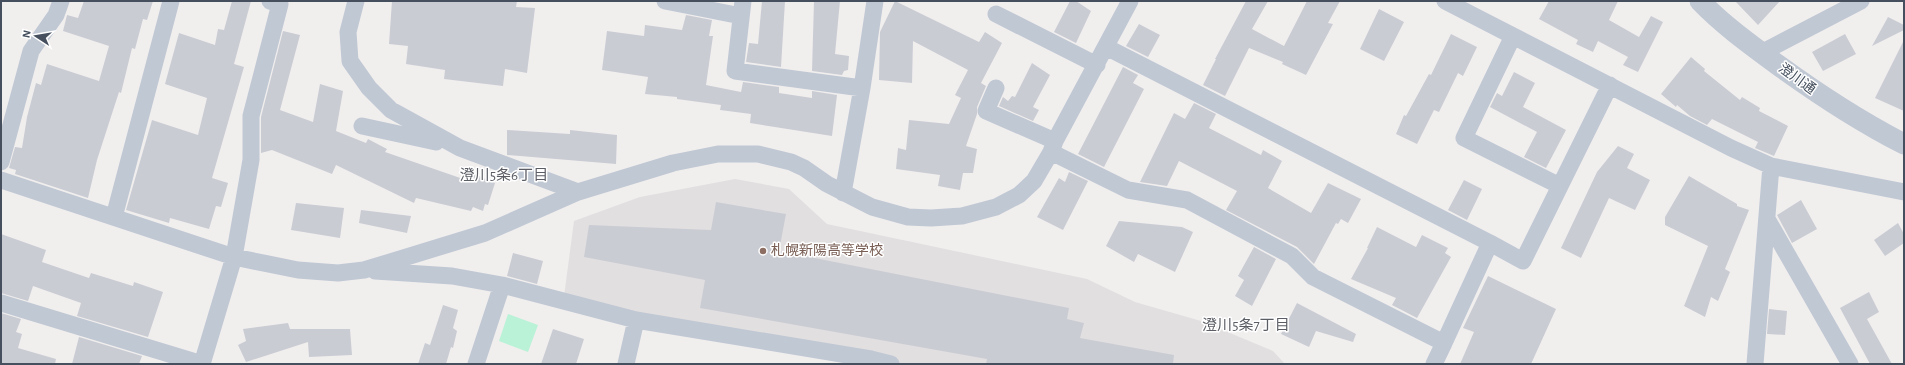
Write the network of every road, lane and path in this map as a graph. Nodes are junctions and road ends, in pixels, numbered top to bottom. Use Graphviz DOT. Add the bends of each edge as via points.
graph roads {
  1 [pos="61,1"];
  2 [pos="171,1"];
  3 [pos="270,1"];
  4 [pos="356,1"];
  5 [pos="665,1"];
  6 [pos="874,1"];
  7 [pos="1444,1"];
  8 [pos="1700,1"];
  9 [pos="1861,1"];
  10 [pos="1125,3"];
  11 [pos="742,8"];
  12 [pos="996,14"];
  13 [pos="1513,36"];
  14 [pos="1106,46"];
  15 [pos="1761,53"];
  16 [pos="1098,64"];
  17 [pos="1610,85"];
  18 [pos="862,88"];
  19 [pos="996,88"];
  20 [pos="362,126"];
  21 [pos="1904,144"];
  22 [pos="1053,147"];
  23 [pos="460,148"];
  24 [pos="1,162"];
  25 [pos="1771,166"];
  26 [pos="1,180"];
  27 [pos="1560,186"];
  28 [pos="578,192"];
  29 [pos="1904,192"];
  30 [pos="843,193"];
  31 [pos="114,217"];
  32 [pos="1767,219"];
  33 [pos="1490,242"];
  34 [pos="234,257"];
  35 [pos="364,270"];
  36 [pos="502,285"];
  37 [pos="1,303"];
  38 [pos="636,320"];
  39 [pos="1444,343"];
  40 [pos="202,364"];
  41 [pos="476,364"];
  42 [pos="626,364"];
  43 [pos="891,364"];
  44 [pos="1434,364"];
  45 [pos="1755,364"];
  46 [pos="1850,364"];
  1 -- 24 [label="street" via="56,15 31,51"];
  2 -- 31 [label="street"];
  3 -- 34 [label="street" via="280,4 251,116 251,160"];
  4 -- 23 [label="street" via="348,32 350,61 369,88 392,110"];
  5 -- 11 [label="street"];
  6 -- 18 [label="street"];
  7 -- 13 [label="street"];
  8 -- 15 [label="street, 澄川通"];
  9 -- 15 [label="street"];
  10 -- 14 [label="street"];
  11 -- 18 [label="street" via="735,71"];
  12 -- 16 [label="street"];
  13 -- 17 [label="street"];
  13 -- 27 [label="street" via="1464,138"];
  14 -- 16 [label="street"];
  14 -- 33 [label="street"];
  15 -- 21 [label="street, 澄川通" via="1820,96"];
  16 -- 22 [label="street"];
  17 -- 25 [label="street"];
  17 -- 27 [label="street"];
  18 -- 30 [label="street"];
  19 -- 22 [label="street" via="986,111"];
  20 -- 23 [label="street"];
  22 -- 30 [label="street" via="1034,181 1019,195 996,207 962,216 908,217 872,207"];
  22 -- 39 [label="street" via="1128,190 1187,200 1292,256 1313,276"];
  23 -- 28 [label="street"];
  25 -- 29 [label="street"];
  25 -- 32 [label="street"];
  26 -- 31 [label="street"];
  27 -- 33 [label="street" via="1523,260"];
  28 -- 30 [label="street" via="673,163 718,154 758,154 791,162"];
  28 -- 35 [label="street" via="485,233"];
  31 -- 34 [label="street"];
  32 -- 45 [label="street"];
  32 -- 46 [label="street"];
  33 -- 39 [label="street"];
  34 -- 35 [label="street" via="298,270 338,273"];
  34 -- 40 [label="street"];
  35 -- 36 [label="street" via="452,276"];
  36 -- 38 [label="street"];
  36 -- 41 [label="street"];
  37 -- 40 [label="street"];
  38 -- 42 [label="street"];
  38 -- 43 [label="street"];
  39 -- 44 [label="street"];
}
